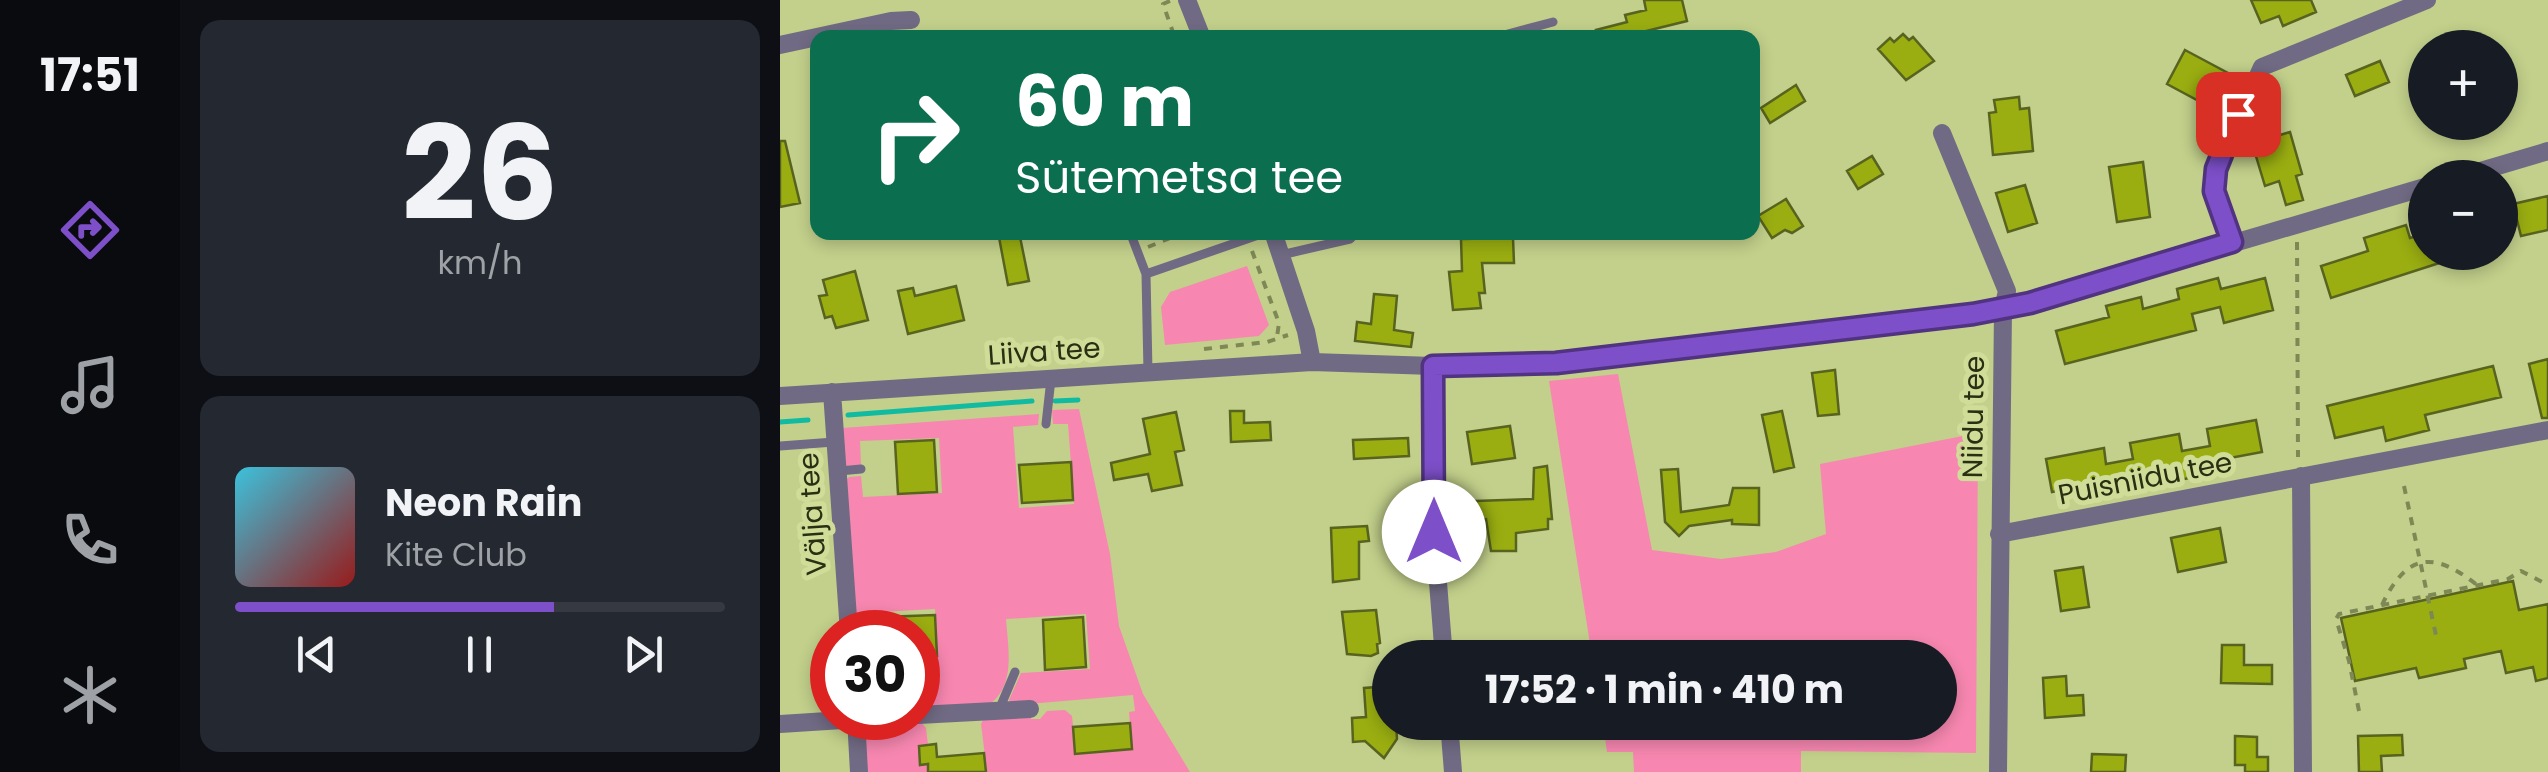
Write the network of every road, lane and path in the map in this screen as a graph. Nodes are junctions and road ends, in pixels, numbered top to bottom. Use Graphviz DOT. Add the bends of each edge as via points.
graph roads {
  1 [pos="1175,0"];
  2 [pos="1187,0"];
  3 [pos="2427,0"];
  4 [pos="911,20"];
  5 [pos="1553,22"];
  6 [pos="854,30"];
  7 [pos="1172,30"];
  8 [pos="1199,30"];
  9 [pos="1523,30"];
  10 [pos="810,40"];
  11 [pos="780,46"];
  12 [pos="1942,133"];
  13 [pos="2548,151"];
  14 [pos="2517,160"];
  15 [pos="2408,192"];
  16 [pos="2297,238"];
  17 [pos="1133,240"];
  18 [pos="1165,240"];
  19 [pos="1248,240"];
  20 [pos="1274,240"];
  21 [pos="1342,240"];
  22 [pos="2232,242"];
  23 [pos="1137,251"];
  24 [pos="1281,255"];
  25 [pos="1146,274"];
  26 [pos="2003,309"];
  27 [pos="1277,339"];
  28 [pos="1312,362"];
  29 [pos="1433,366"];
  30 [pos="1148,372"];
  31 [pos="1051,379"];
  32 [pos="781,391"];
  33 [pos="832,392"];
  34 [pos="1046,424"];
  35 [pos="2548,430"];
  36 [pos="834,442"];
  37 [pos="780,446"];
  38 [pos="861,469"];
  39 [pos="836,471"];
  40 [pos="2301,476"];
  41 [pos="2404,486"];
  42 [pos="1999,534"];
  43 [pos="2420,561"];
  44 [pos="2477,585"];
  45 [pos="2548,585"];
  46 [pos="2428,595"];
  47 [pos="2382,604"];
  48 [pos="847,610"];
  49 [pos="1443,640"];
  50 [pos="2437,640"];
  51 [pos="1015,672"];
  52 [pos="1030,709"];
  53 [pos="999,710"];
  54 [pos="2360,712"];
  55 [pos="940,714"];
  56 [pos="810,722"];
  57 [pos="780,724"];
  58 [pos="857,740"];
  59 [pos="1450,740"];
  60 [pos="859,772"];
  61 [pos="1452,772"];
  62 [pos="1998,772"];
  63 [pos="2303,772"];
  1 -- 7 [label="path" via="1163,4"];
  2 -- 8 [label="street"];
  3 -- 22 [label="street" via="2262,68 2216,169 2214,191"];
  4 -- 6 [label="street"];
  5 -- 9 [label="lane"];
  10 -- 11 [label="street"];
  12 -- 26 [label="street, Niidu tee" via="2007,292"];
  13 -- 14 [label="street"];
  15 -- 22 [label="street, Liiva tee"];
  16 -- 40 [label="path"];
  17 -- 23 [label="lane"];
  18 -- 23 [label="path"];
  19 -- 25 [label="lane"];
  19 -- 27 [label="path" via="1279,323"];
  20 -- 24 [label="street"];
  21 -- 24 [label="lane"];
  22 -- 26 [label="street, Liiva tee"];
  23 -- 25 [label="lane"];
  24 -- 28 [label="street"];
  25 -- 30 [label="lane"];
  26 -- 29 [label="street, Liiva tee" via="1573,361"];
  26 -- 42 [label="street, Niidu tee"];
  28 -- 29 [label="street, Liiva tee"];
  28 -- 30 [label="street, Liiva tee"];
  29 -- 49 [label="street"];
  30 -- 31 [label="street, Liiva tee"];
  31 -- 33 [label="street, Liiva tee"];
  31 -- 34 [label="lane"];
  32 -- 33 [label="street, Liiva tee"];
  33 -- 36 [label="street, Välja tee"];
  35 -- 40 [label="street, Puisniidu tee"];
  36 -- 37 [label="lane"];
  36 -- 39 [label="street, Välja tee"];
  38 -- 39 [label="lane"];
  39 -- 48 [label="street, Välja tee"];
  40 -- 42 [label="street, Puisniidu tee"];
  40 -- 63 [label="street"];
  41 -- 43 [label="path"];
  42 -- 62 [label="street, Niidu tee"];
  43 -- 44 [label="path" via="2456,568"];
  43 -- 46 [label="path"];
  43 -- 47 [label="path" via="2391,586"];
  44 -- 45 [label="path" via="2520,572"];
  44 -- 46 [label="path"];
  46 -- 47 [label="path"];
  46 -- 50 [label="path"];
  47 -- 54 [label="path" via="2336,619"];
  51 -- 53 [label="lane"];
  52 -- 53 [label="street"];
  53 -- 55 [label="street"];
  56 -- 57 [label="street"];
  58 -- 60 [label="street"];
  59 -- 61 [label="street"];
}
